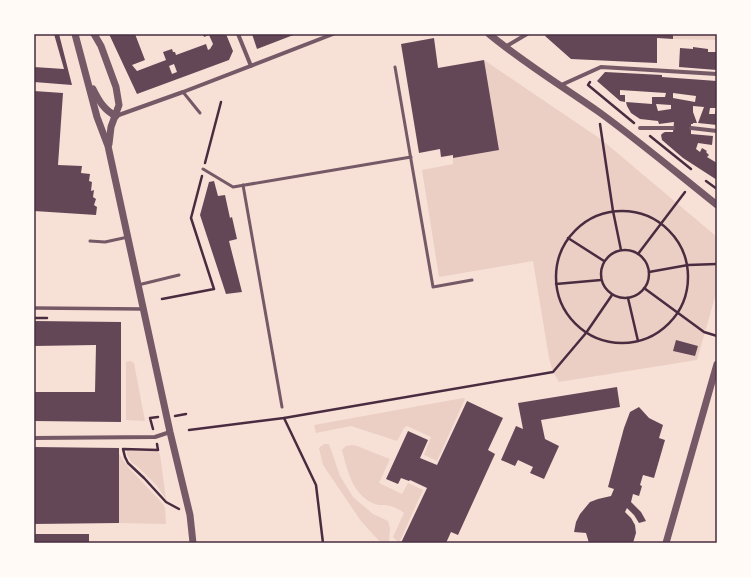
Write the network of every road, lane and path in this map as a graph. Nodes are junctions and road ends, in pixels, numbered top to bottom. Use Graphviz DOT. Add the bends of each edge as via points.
graph roads {
  1 [pos="75,34"];
  2 [pos="94,34"];
  3 [pos="238,34"];
  4 [pos="332,34"];
  5 [pos="489,34"];
  6 [pos="527,34"];
  7 [pos="505,47"];
  8 [pos="251,66"];
  9 [pos="395,67"];
  10 [pos="86,74"];
  11 [pos="717,74"];
  12 [pos="559,86"];
  13 [pos="183,92"];
  14 [pos="221,102"];
  15 [pos="200,113"];
  16 [pos="116,116"];
  17 [pos="640,128"];
  18 [pos="673,128"];
  19 [pos="691,128"];
  20 [pos="717,132"];
  21 [pos="602,140"];
  22 [pos="108,146"];
  23 [pos="410,157"];
  24 [pos="204,169"];
  25 [pos="691,184"];
  26 [pos="243,185"];
  27 [pos="716,202"];
  28 [pos="613,211"];
  29 [pos="662,223"];
  30 [pos="128,237"];
  31 [pos="568,238"];
  32 [pos="90,241"];
  33 [pos="621,250"];
  34 [pos="638,254"];
  35 [pos="604,261"];
  36 [pos="717,264"];
  37 [pos="688,265"];
  38 [pos="649,272"];
  39 [pos="179,275"];
  40 [pos="472,280"];
  41 [pos="601,280"];
  42 [pos="556,284"];
  43 [pos="138,285"];
  44 [pos="644,288"];
  45 [pos="612,295"];
  46 [pos="628,298"];
  47 [pos="162,299"];
  48 [pos="34,308"];
  49 [pos="143,309"];
  50 [pos="678,313"];
  51 [pos="586,333"];
  52 [pos="717,336"];
  53 [pos="638,341"];
  54 [pos="717,364"];
  55 [pos="282,407"];
  56 [pos="284,418"];
  57 [pos="189,430"];
  58 [pos="170,432"];
  59 [pos="34,438"];
  60 [pos="123,449"];
  61 [pos="190,515"];
  62 [pos="193,543"];
  63 [pos="323,543"];
  64 [pos="666,543"];
  1 -- 10 [label="street"];
  2 -- 16 [label="street" via="116,87 119,105"];
  3 -- 8 [label="street"];
  4 -- 8 [label="street"];
  5 -- 7 [label="street"];
  6 -- 7 [label="street"];
  7 -- 12 [label="street"];
  8 -- 13 [label="street"];
  9 -- 23 [label="lane"];
  10 -- 16 [label="street" via="99,101 108,112"];
  10 -- 22 [label="street" via="97,117"];
  11 -- 12 [label="street" via="601,67"];
  12 -- 25 [label="street" via="599,112"];
  13 -- 15 [label="lane"];
  13 -- 16 [label="street"];
  14 -- 24 [label="path"];
  16 -- 22 [label="street"];
  17 -- 18 [label="street"];
  19 -- 20 [label="street"];
  21 -- 28 [label="path"];
  22 -- 30 [label="street"];
  23 -- 26 [label="lane"];
  23 -- 40 [label="lane" via="433,287"];
  24 -- 26 [label="lane" via="233,187"];
  24 -- 47 [label="path" via="191,218 214,289"];
  25 -- 27 [label="street"];
  25 -- 29 [label="path"];
  26 -- 55 [label="lane"];
  28 -- 29 [label="path" via="636,212"];
  28 -- 31 [label="path" via="596,216 581,225"];
  28 -- 33 [label="path"];
  29 -- 34 [label="path"];
  29 -- 37 [label="path" via="683,249"];
  30 -- 32 [label="lane" via="105,242"];
  30 -- 43 [label="street"];
  31 -- 35 [label="path"];
  31 -- 42 [label="path" via="558,260"];
  33 -- 34 [label="path" via="630,250"];
  33 -- 35 [label="path" via="611,254"];
  34 -- 38 [label="path" via="646,262"];
  35 -- 41 [label="path"];
  36 -- 37 [label="path"];
  37 -- 38 [label="path"];
  37 -- 50 [label="path" via="689,282"];
  38 -- 44 [label="path"];
  39 -- 43 [label="lane"];
  41 -- 42 [label="path"];
  41 -- 45 [label="path"];
  42 -- 51 [label="path" via="561,303 571,320"];
  43 -- 49 [label="street"];
  44 -- 46 [label="path" via="637,295"];
  44 -- 50 [label="path"];
  45 -- 46 [label="path"];
  45 -- 51 [label="path"];
  46 -- 53 [label="path"];
  48 -- 49 [label="street"];
  49 -- 58 [label="street"];
  50 -- 52 [label="path" via="704,332"];
  50 -- 53 [label="path" via="661,331"];
  51 -- 53 [label="path" via="602,341"];
  51 -- 56 [label="path" via="553,372"];
  54 -- 64 [label="street"];
  56 -- 57 [label="path"];
  56 -- 63 [label="path" via="316,485"];
  58 -- 59 [label="street" via="155,437"];
  58 -- 61 [label="street"];
  60 -- 61 [label="path" via="128,463 166,502"];
  61 -- 62 [label="street"];
}
